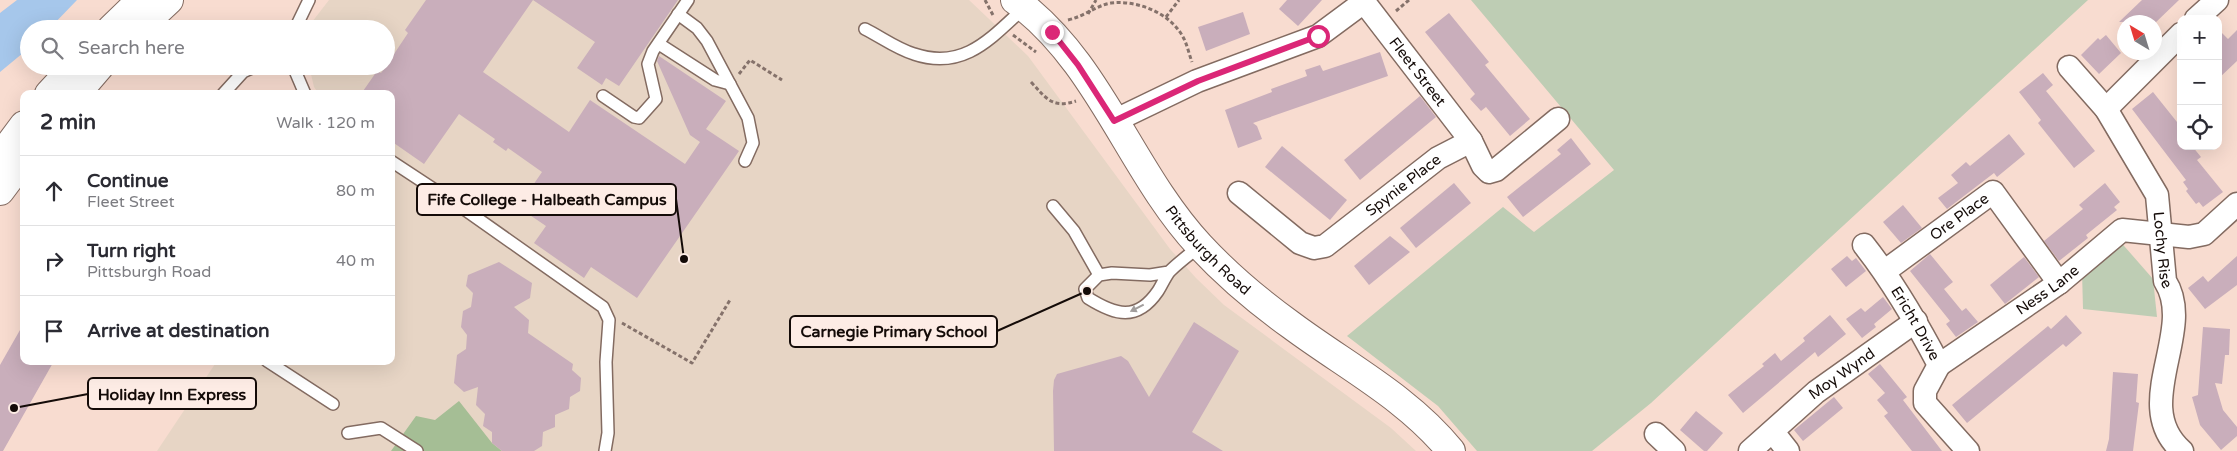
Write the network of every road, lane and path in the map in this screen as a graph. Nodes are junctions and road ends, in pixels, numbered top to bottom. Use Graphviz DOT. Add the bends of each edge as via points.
graph roads {
  1 [pos="140,0"];
  2 [pos="169,0"];
  3 [pos="308,0"];
  4 [pos="688,0"];
  5 [pos="1096,0"];
  6 [pos="1178,0"];
  7 [pos="2217,0"];
  8 [pos="1363,1"];
  9 [pos="1020,4"];
  10 [pos="678,14"];
  11 [pos="1088,14"];
  12 [pos="2200,15"];
  13 [pos="1166,18"];
  14 [pos="120,20"];
  15 [pos="148,20"];
  16 [pos="299,20"];
  17 [pos="1046,27"];
  18 [pos="866,29"];
  19 [pos="2177,38"];
  20 [pos="658,44"];
  21 [pos="2069,68"];
  22 [pos="67,75"];
  23 [pos="92,75"];
  24 [pos="240,75"];
  25 [pos="297,75"];
  26 [pos="782,80"];
  27 [pos="1198,81"];
  28 [pos="1031,82"];
  29 [pos="730,84"];
  30 [pos="54,90"];
  31 [pos="79,90"];
  32 [pos="227,90"];
  33 [pos="303,90"];
  34 [pos="603,96"];
  35 [pos="1077,101"];
  36 [pos="2106,109"];
  37 [pos="1558,119"];
  38 [pos="1114,121"];
  39 [pos="20,130"];
  40 [pos="1471,141"];
  41 [pos="0,157"];
  42 [pos="746,161"];
  43 [pos="20,164"];
  44 [pos="395,164"];
  45 [pos="0,191"];
  46 [pos="1239,193"];
  47 [pos="1053,206"];
  48 [pos="2236,207"];
  49 [pos="2160,233"];
  50 [pos="1864,245"];
  51 [pos="1200,246"];
  52 [pos="1885,271"];
  53 [pos="1169,272"];
  54 [pos="1099,275"];
  55 [pos="2059,283"];
  56 [pos="730,300"];
  57 [pos="617,320"];
  58 [pos="1916,321"];
  59 [pos="273,365"];
  60 [pos="1939,365"];
  61 [pos="333,404"];
  62 [pos="1773,432"];
  63 [pos="348,433"];
  64 [pos="1656,434"];
  65 [pos="417,451"];
  66 [pos="605,451"];
  67 [pos="1450,451"];
  68 [pos="1674,451"];
  69 [pos="1750,451"];
  70 [pos="1788,451"];
  71 [pos="1968,451"];
  72 [pos="2182,451"];
  1 -- 14 [label="street"];
  2 -- 15 [label="street"];
  3 -- 16 [label="lane"];
  4 -- 10 [label="lane"];
  5 -- 11 [label="path"];
  6 -- 13 [label="path"];
  7 -- 12 [label="street"];
  8 -- 27 [label="street, Fleet Street" via="1318,36"];
  8 -- 40 [label="street, Fleet Street"];
  9 -- 17 [label="street, Pittsburgh Road"];
  9 -- 18 [label="lane" via="988,41 956,58 937,59 913,54"];
  10 -- 20 [label="lane"];
  10 -- 29 [label="lane" via="697,28 707,41"];
  11 -- 13 [label="path" via="1103,5 1122,1 1144,5"];
  11 -- 17 [label="path"];
  13 -- 27 [label="path" via="1184,38"];
  17 -- 38 [label="street, Pittsburgh Road" via="1078,65"];
  19 -- 36 [label="street"];
  20 -- 29 [label="lane" via="715,80"];
  20 -- 34 [label="lane" via="648,64 656,98 644,114 634,117"];
  21 -- 36 [label="street, Lochy Rise"];
  22 -- 30 [label="street"];
  23 -- 31 [label="street"];
  24 -- 32 [label="lane"];
  25 -- 33 [label="lane"];
  26 -- 29 [label="path" via="750,60"];
  27 -- 38 [label="street, Fleet Street"];
  28 -- 35 [label="path" via="1046,99 1058,105"];
  29 -- 42 [label="lane" via="752,131 753,143"];
  36 -- 49 [label="street, Lochy Rise" via="2157,194"];
  37 -- 40 [label="street" via="1496,170 1489,172"];
  38 -- 51 [label="street, Pittsburgh Road" via="1157,191"];
  39 -- 41 [label="street"];
  40 -- 46 [label="street, Spynie Place" via="1438,158 1326,246 1314,248 1300,243"];
  43 -- 45 [label="street"];
  44 -- 66 [label="lane" via="603,307 609,320"];
  47 -- 54 [label="lane" via="1074,231"];
  48 -- 49 [label="street, Ness Lane" via="2204,234 2190,237"];
  49 -- 55 [label="street, Ness Lane" via="2122,230"];
  49 -- 72 [label="street, Lochy Rise" via="2165,281 2172,291 2174,319 2162,380 2162,418"];
  50 -- 52 [label="street, Ericht Drive"];
  51 -- 53 [label="lane"];
  51 -- 67 [label="street, Pittsburgh Road" via="1243,287 1291,325 1394,395 1439,436"];
  52 -- 55 [label="street, Ore Place" via="1993,192"];
  52 -- 58 [label="street, Ericht Drive"];
  53 -- 54 [label="lane"];
  53 -- 54 [label="lane, one-way" via="1157,293 1138,310 1119,314 1088,298 1085,289"];
  55 -- 60 [label="street, Ness Lane"];
  56 -- 57 [label="path" via="692,363"];
  58 -- 60 [label="street, Ericht Drive"];
  58 -- 62 [label="street, Moy Wynd" via="1816,392"];
  59 -- 61 [label="lane"];
  60 -- 71 [label="street, Ericht Drive" via="1925,391 1925,403"];
  62 -- 69 [label="street, Moy Wynd"];
  62 -- 70 [label="street"];
  63 -- 65 [label="lane" via="381,428"];
  64 -- 68 [label="street"];
}
